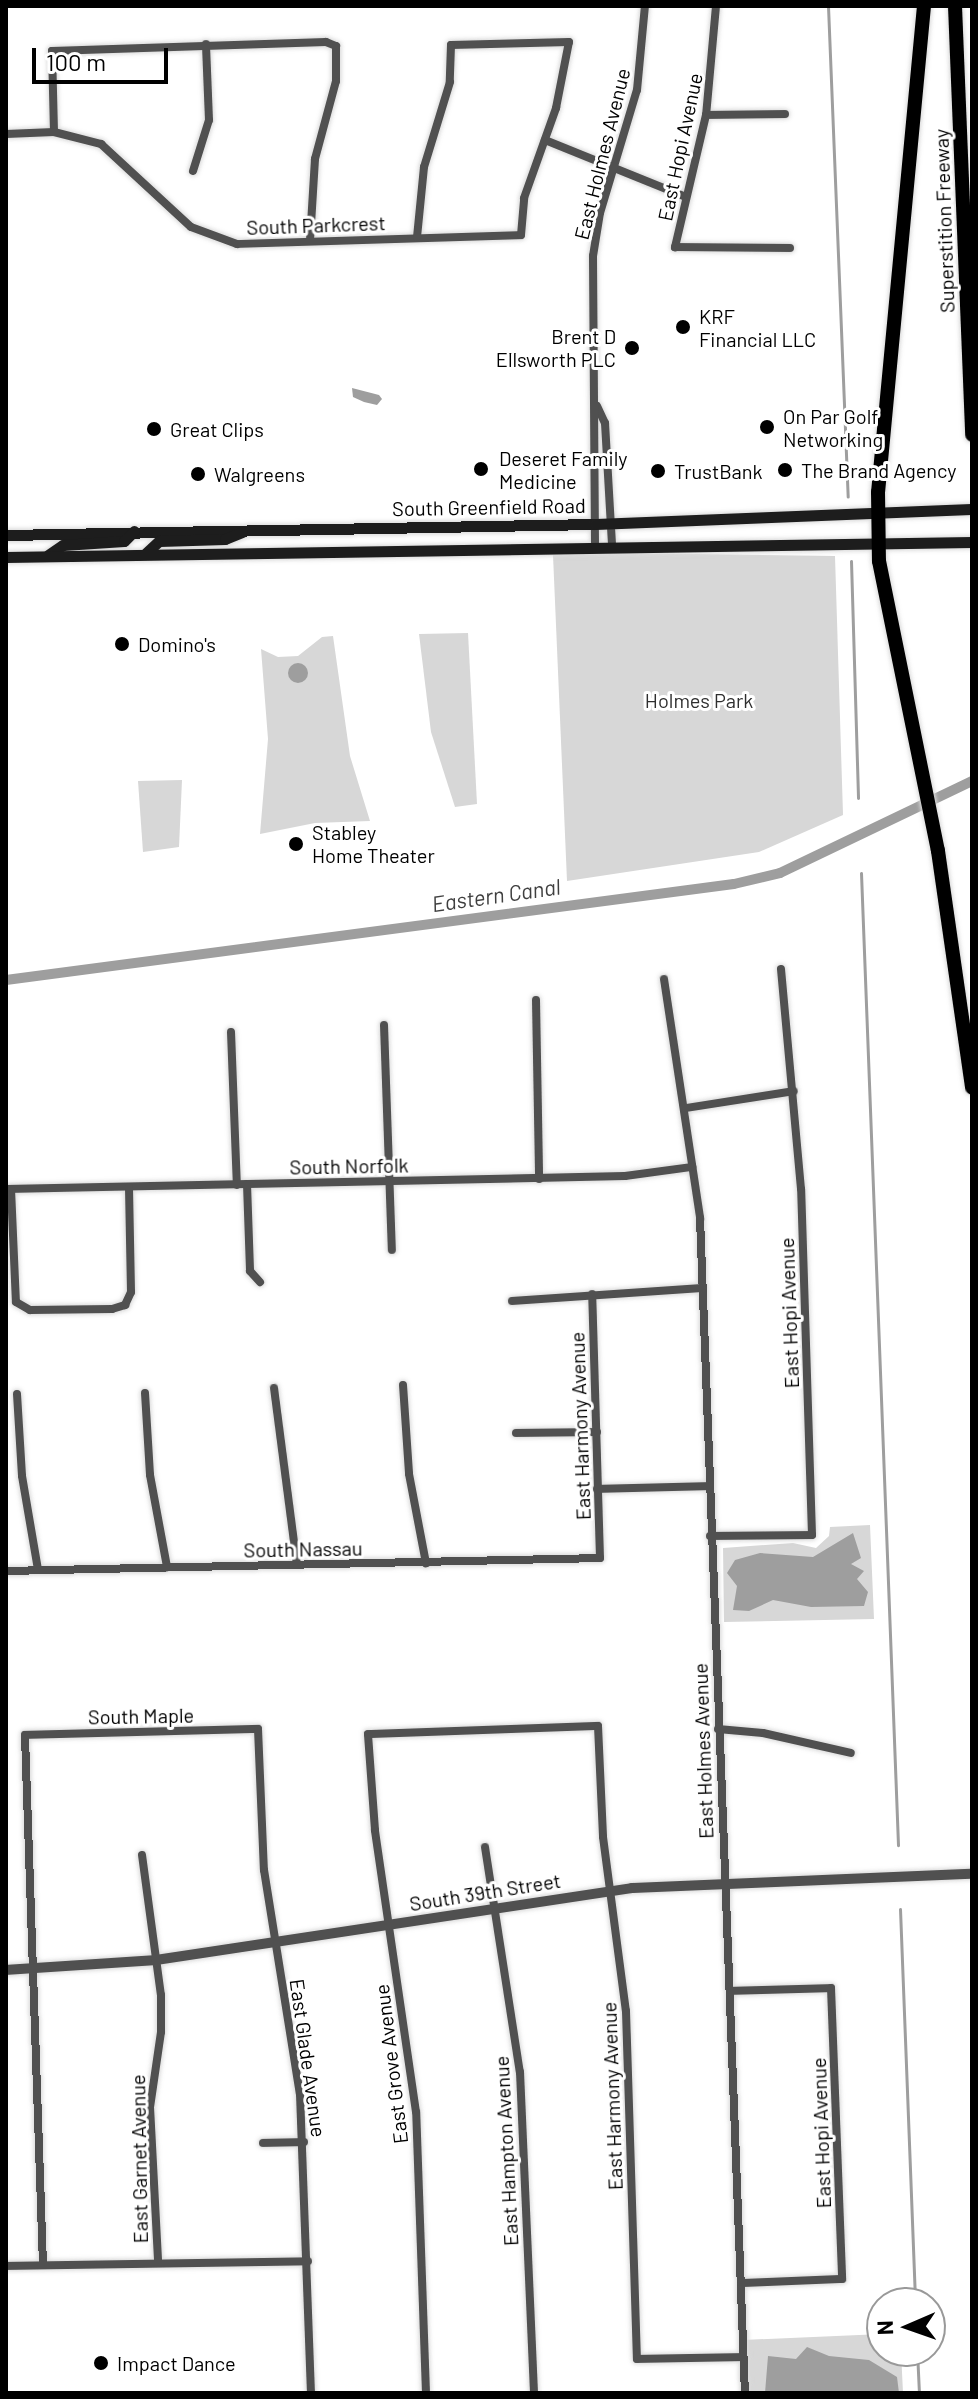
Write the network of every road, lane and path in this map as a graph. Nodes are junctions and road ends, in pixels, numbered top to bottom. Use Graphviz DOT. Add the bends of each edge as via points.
graph roads {
  1 [pos="645,6"];
  2 [pos="716,6"];
  3 [pos="924,6"];
  4 [pos="955,6"];
  5 [pos="206,44"];
  6 [pos="785,114"];
  7 [pos="706,115"];
  8 [pos="54,132"];
  9 [pos="6,134"];
  10 [pos="545,140"];
  11 [pos="613,168"];
  12 [pos="193,171"];
  13 [pos="686,197"];
  14 [pos="417,237"];
  15 [pos="310,241"];
  16 [pos="790,248"];
  17 [pos="597,406"];
  18 [pos="972,435"];
  19 [pos="972,509"];
  20 [pos="878,511"];
  21 [pos="610,523"];
  22 [pos="595,524"];
  23 [pos="250,529"];
  24 [pos="134,531"];
  25 [pos="6,535"];
  26 [pos="972,542"];
  27 [pos="879,543"];
  28 [pos="612,544"];
  29 [pos="595,545"];
  30 [pos="146,553"];
  31 [pos="48,556"];
  32 [pos="6,557"];
  33 [pos="781,969"];
  34 [pos="664,979"];
  35 [pos="536,1000"];
  36 [pos="384,1025"];
  37 [pos="231,1032"];
  38 [pos="972,1088"];
  39 [pos="794,1091"];
  40 [pos="686,1108"];
  41 [pos="692,1167"];
  42 [pos="539,1179"];
  43 [pos="390,1182"];
  44 [pos="242,1184"];
  45 [pos="129,1187"];
  46 [pos="8,1189"];
  47 [pos="392,1250"];
  48 [pos="260,1282"];
  49 [pos="702,1288"];
  50 [pos="592,1294"];
  51 [pos="512,1301"];
  52 [pos="403,1385"];
  53 [pos="274,1388"];
  54 [pos="145,1393"];
  55 [pos="17,1394"];
  56 [pos="597,1432"];
  57 [pos="516,1433"];
  58 [pos="709,1486"];
  59 [pos="597,1489"];
  60 [pos="710,1536"];
  61 [pos="600,1558"];
  62 [pos="426,1563"];
  63 [pos="297,1565"];
  64 [pos="167,1567"];
  65 [pos="38,1570"];
  66 [pos="6,1571"];
  67 [pos="258,1729"];
  68 [pos="718,1729"];
  69 [pos="368,1734"];
  70 [pos="851,1753"];
  71 [pos="485,1847"];
  72 [pos="142,1855"];
  73 [pos="972,1874"];
  74 [pos="724,1884"];
  75 [pos="612,1891"];
  76 [pos="495,1909"];
  77 [pos="389,1926"];
  78 [pos="275,1943"];
  79 [pos="156,1960"];
  80 [pos="33,1969"];
  81 [pos="6,1970"];
  82 [pos="730,1991"];
  83 [pos="304,2142"];
  84 [pos="263,2143"];
  85 [pos="308,2261"];
  86 [pos="158,2262"];
  87 [pos="43,2265"];
  88 [pos="6,2266"];
  89 [pos="741,2283"];
  90 [pos="743,2357"];
  91 [pos="311,2393"];
  92 [pos="426,2393"];
  93 [pos="534,2393"];
  94 [pos="745,2393"];
  1 -- 11 [label="street, East Holmes Avenue" via="637,90"];
  2 -- 7 [label="street, East Hopi Avenue"];
  3 -- 20 [label="highway"];
  4 -- 18 [label="highway, Superstition Freeway"];
  5 -- 8 [label="street" via="52,51"];
  5 -- 12 [label="street" via="209,120"];
  5 -- 15 [label="street" via="336,46 336,81 315,159"];
  6 -- 7 [label="street"];
  7 -- 13 [label="street, East Hopi Avenue"];
  8 -- 9 [label="street, South Parkcrest"];
  8 -- 15 [label="street, South Parkcrest" via="101,144 191,227 212,237 237,244"];
  10 -- 11 [label="street"];
  10 -- 14 [label="street, South Parkcrest" via="524,198 521,235"];
  10 -- 14 [label="street" via="563,84 569,42 451,45 450,82 424,167"];
  11 -- 13 [label="street"];
  11 -- 17 [label="street, East Holmes Avenue" via="593,256"];
  13 -- 16 [label="street, East Hopi Avenue" via="675,247"];
  14 -- 15 [label="street, South Parkcrest"];
  17 -- 21 [label="street, East Holmes Avenue" via="605,423"];
  17 -- 22 [label="street, East Holmes Avenue" via="591,425"];
  19 -- 20 [label="main road, South Greenfield Road"];
  20 -- 21 [label="main road, South Greenfield Road"];
  20 -- 27 [label="highway"];
  21 -- 22 [label="main road, South Greenfield Road"];
  21 -- 28 [label="street, East Holmes Avenue"];
  22 -- 23 [label="main road, South Greenfield Road"];
  22 -- 29 [label="street, East Holmes Avenue"];
  23 -- 24 [label="main road, South Greenfield Road"];
  23 -- 30 [label="main road" via="225,539 159,541"];
  24 -- 25 [label="main road, South Greenfield Road"];
  24 -- 31 [label="main road" via="124,541 63,545"];
  26 -- 27 [label="main road, South Greenfield Road"];
  27 -- 28 [label="main road, South Greenfield Road"];
  27 -- 38 [label="highway" via="938,851"];
  28 -- 29 [label="main road, South Greenfield Road"];
  29 -- 30 [label="main road, South Greenfield Road"];
  30 -- 31 [label="main road, South Greenfield Road"];
  31 -- 32 [label="main road, South Greenfield Road"];
  33 -- 39 [label="street, East Hopi Avenue"];
  34 -- 40 [label="street, East Holmes Avenue"];
  35 -- 42 [label="street"];
  36 -- 43 [label="street"];
  37 -- 44 [label="street"];
  39 -- 40 [label="street"];
  39 -- 60 [label="street, East Hopi Avenue" via="812,1535"];
  40 -- 41 [label="street, East Holmes Avenue"];
  41 -- 42 [label="street, South Norfolk"];
  41 -- 49 [label="street, East Holmes Avenue"];
  42 -- 43 [label="street, South Norfolk"];
  43 -- 44 [label="street, South Norfolk"];
  43 -- 47 [label="street"];
  44 -- 45 [label="street, South Norfolk"];
  44 -- 48 [label="street" via="250,1271"];
  45 -- 46 [label="street, South Norfolk"];
  45 -- 46 [label="street" via="131,1292 125,1305 30,1310 16,1302"];
  49 -- 50 [label="street"];
  49 -- 58 [label="street, East Holmes Avenue"];
  50 -- 51 [label="street"];
  50 -- 56 [label="street, East Harmony Avenue"];
  52 -- 62 [label="street" via="409,1474"];
  53 -- 63 [label="street"];
  54 -- 64 [label="street" via="150,1475"];
  55 -- 65 [label="street" via="22,1476"];
  56 -- 57 [label="street"];
  56 -- 59 [label="street, East Harmony Avenue"];
  58 -- 59 [label="street"];
  58 -- 60 [label="street, East Holmes Avenue"];
  59 -- 61 [label="street, East Harmony Avenue"];
  60 -- 68 [label="street, East Holmes Avenue"];
  61 -- 62 [label="street, South Nassau"];
  62 -- 63 [label="street, South Nassau"];
  63 -- 64 [label="street, South Nassau"];
  64 -- 65 [label="street, South Nassau"];
  65 -- 66 [label="street, South Nassau"];
  67 -- 78 [label="street, East Glade Avenue" via="261,1846"];
  67 -- 80 [label="street, South Maple" via="25,1735"];
  68 -- 70 [label="street" via="763,1733"];
  68 -- 74 [label="street, East Holmes Avenue"];
  69 -- 75 [label="street, East Harmony Avenue" via="598,1726"];
  69 -- 77 [label="street, East Grove Avenue"];
  71 -- 76 [label="street, East Hampton Avenue"];
  72 -- 79 [label="street, East Garnet Avenue"];
  73 -- 74 [label="street, South 39th Street"];
  74 -- 75 [label="street, South 39th Street"];
  74 -- 82 [label="street, East Holmes Avenue"];
  75 -- 76 [label="street, South 39th Street"];
  75 -- 90 [label="street, East Harmony Avenue" via="626,2011 637,2359"];
  76 -- 77 [label="street, South 39th Street"];
  76 -- 93 [label="street, East Hampton Avenue" via="520,2072"];
  77 -- 78 [label="street, South 39th Street"];
  77 -- 92 [label="street, East Grove Avenue" via="416,2112"];
  78 -- 79 [label="street, South 39th Street"];
  78 -- 83 [label="street, East Glade Avenue"];
  79 -- 80 [label="street, South 39th Street"];
  79 -- 86 [label="street, East Garnet Avenue" via="161,2032 150,2107"];
  80 -- 81 [label="street, South 39th Street"];
  80 -- 87 [label="street"];
  82 -- 89 [label="street, East Holmes Avenue"];
  82 -- 89 [label="street, East Hopi Avenue" via="831,1988 832,2003 842,2279"];
  83 -- 84 [label="street"];
  83 -- 85 [label="street, East Glade Avenue"];
  85 -- 86 [label="street"];
  85 -- 91 [label="street, East Glade Avenue"];
  86 -- 87 [label="street"];
  87 -- 88 [label="street"];
  89 -- 90 [label="street, East Holmes Avenue"];
  90 -- 94 [label="street, East Holmes Avenue"];
}
